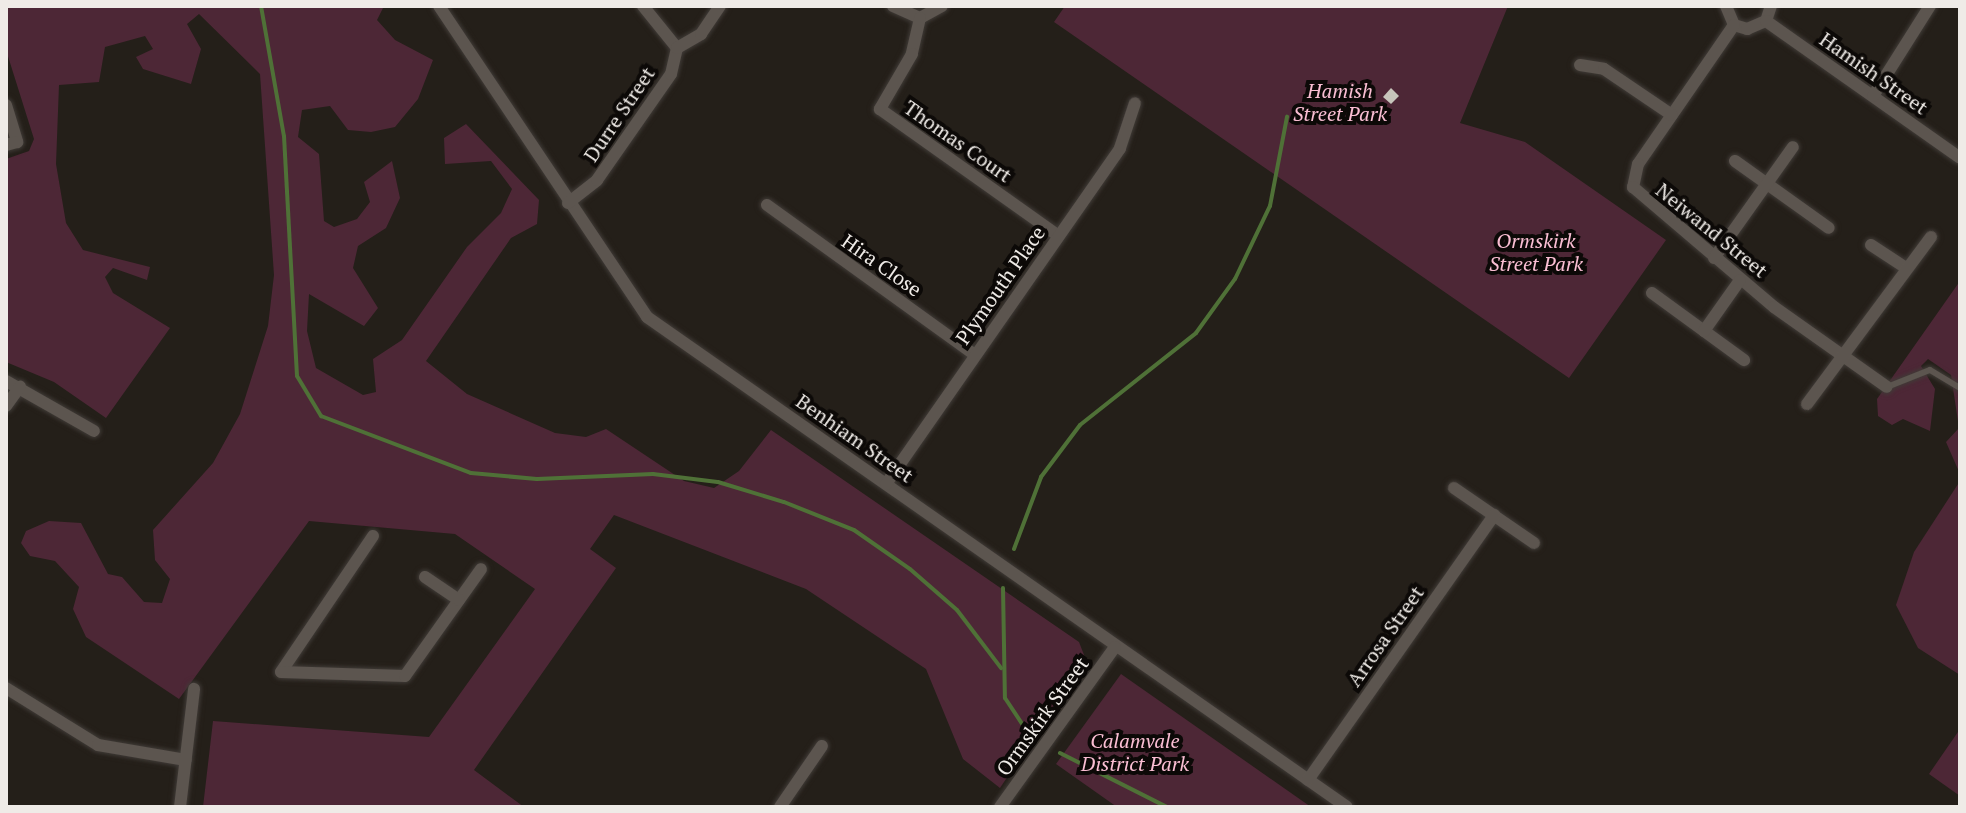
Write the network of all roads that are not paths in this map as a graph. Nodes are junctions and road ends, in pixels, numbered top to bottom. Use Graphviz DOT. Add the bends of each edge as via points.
graph roads {
  1 [pos="439,6"];
  2 [pos="643,6"];
  3 [pos="720,6"];
  4 [pos="893,6"];
  5 [pos="942,6"];
  6 [pos="1726,6"];
  7 [pos="1771,6"];
  8 [pos="1930,6"];
  9 [pos="920,18"];
  10 [pos="1766,21"];
  11 [pos="1734,25"];
  12 [pos="677,48"];
  13 [pos="1580,65"];
  14 [pos="1873,96"];
  15 [pos="1135,103"];
  16 [pos="6,105"];
  17 [pos="1672,115"];
  18 [pos="6,145"];
  19 [pos="1793,147"];
  20 [pos="1960,158"];
  21 [pos="1735,161"];
  22 [pos="1767,183"];
  23 [pos="568,203"];
  24 [pos="767,205"];
  25 [pos="1829,228"];
  26 [pos="1059,236"];
  27 [pos="1931,237"];
  28 [pos="1871,245"];
  29 [pos="1714,258"];
  30 [pos="1906,268"];
  31 [pos="1740,280"];
  32 [pos="1652,293"];
  33 [pos="1704,331"];
  34 [pos="975,355"];
  35 [pos="1842,356"];
  36 [pos="1744,360"];
  37 [pos="6,381"];
  38 [pos="20,387"];
  39 [pos="1887,387"];
  40 [pos="1960,388"];
  41 [pos="1807,404"];
  42 [pos="6,406"];
  43 [pos="94,431"];
  44 [pos="886,484"];
  45 [pos="1454,488"];
  46 [pos="1494,515"];
  47 [pos="373,536"];
  48 [pos="1534,543"];
  49 [pos="481,569"];
  50 [pos="425,577"];
  51 [pos="459,600"];
  52 [pos="1115,647"];
  53 [pos="6,688"];
  54 [pos="194,689"];
  55 [pos="822,746"];
  56 [pos="186,760"];
  57 [pos="1308,780"];
  58 [pos="180,807"];
  59 [pos="780,807"];
  60 [pos="1000,807"];
  61 [pos="1347,807"];
  1 -- 23 [label="street, Benhiam Street"];
  2 -- 12 [label="street"];
  3 -- 12 [label="street" via="701,34"];
  4 -- 9 [label="street"];
  5 -- 9 [label="street"];
  6 -- 11 [label="street"];
  7 -- 10 [label="street"];
  8 -- 14 [label="street"];
  9 -- 26 [label="street, Thomas Court" via="912,54 880,109"];
  10 -- 11 [label="street" via="1755,29"];
  10 -- 14 [label="street, Hamish Street"];
  11 -- 17 [label="street, Neiwand Street"];
  12 -- 23 [label="street, Durre Street" via="671,74 597,180"];
  13 -- 17 [label="street" via="1604,69"];
  14 -- 20 [label="street, Hamish Street"];
  15 -- 26 [label="street, Plymouth Place" via="1120,148"];
  16 -- 18 [label="street" via="17,142"];
  17 -- 29 [label="street, Neiwand Street" via="1638,164 1633,187"];
  19 -- 22 [label="street"];
  21 -- 22 [label="street"];
  22 -- 25 [label="street"];
  22 -- 29 [label="street"];
  23 -- 44 [label="street, Benhiam Street" via="647,317"];
  24 -- 34 [label="street, Hira Close"];
  26 -- 34 [label="street, Plymouth Place"];
  27 -- 30 [label="street"];
  28 -- 30 [label="street"];
  29 -- 31 [label="street, Neiwand Street"];
  30 -- 35 [label="street"];
  31 -- 33 [label="street"];
  31 -- 35 [label="street, Neiwand Street"];
  32 -- 33 [label="street"];
  33 -- 36 [label="street"];
  34 -- 44 [label="street, Plymouth Place"];
  35 -- 39 [label="street, Neiwand Street"];
  35 -- 41 [label="street"];
  37 -- 38 [label="street"];
  38 -- 42 [label="street"];
  38 -- 43 [label="street"];
  39 -- 40 [label="lane" via="1930,370"];
  44 -- 52 [label="street, Benhiam Street"];
  45 -- 46 [label="street"];
  46 -- 48 [label="street"];
  46 -- 57 [label="street, Arrosa Street"];
  47 -- 51 [label="street" via="281,672 393,681 405,676"];
  49 -- 51 [label="street"];
  50 -- 51 [label="street"];
  52 -- 57 [label="street, Benhiam Street"];
  52 -- 60 [label="street, Ormskirk Street"];
  53 -- 56 [label="street" via="98,745"];
  54 -- 56 [label="street"];
  55 -- 59 [label="street"];
  56 -- 58 [label="street"];
  57 -- 61 [label="street, Benhiam Street"];
}
